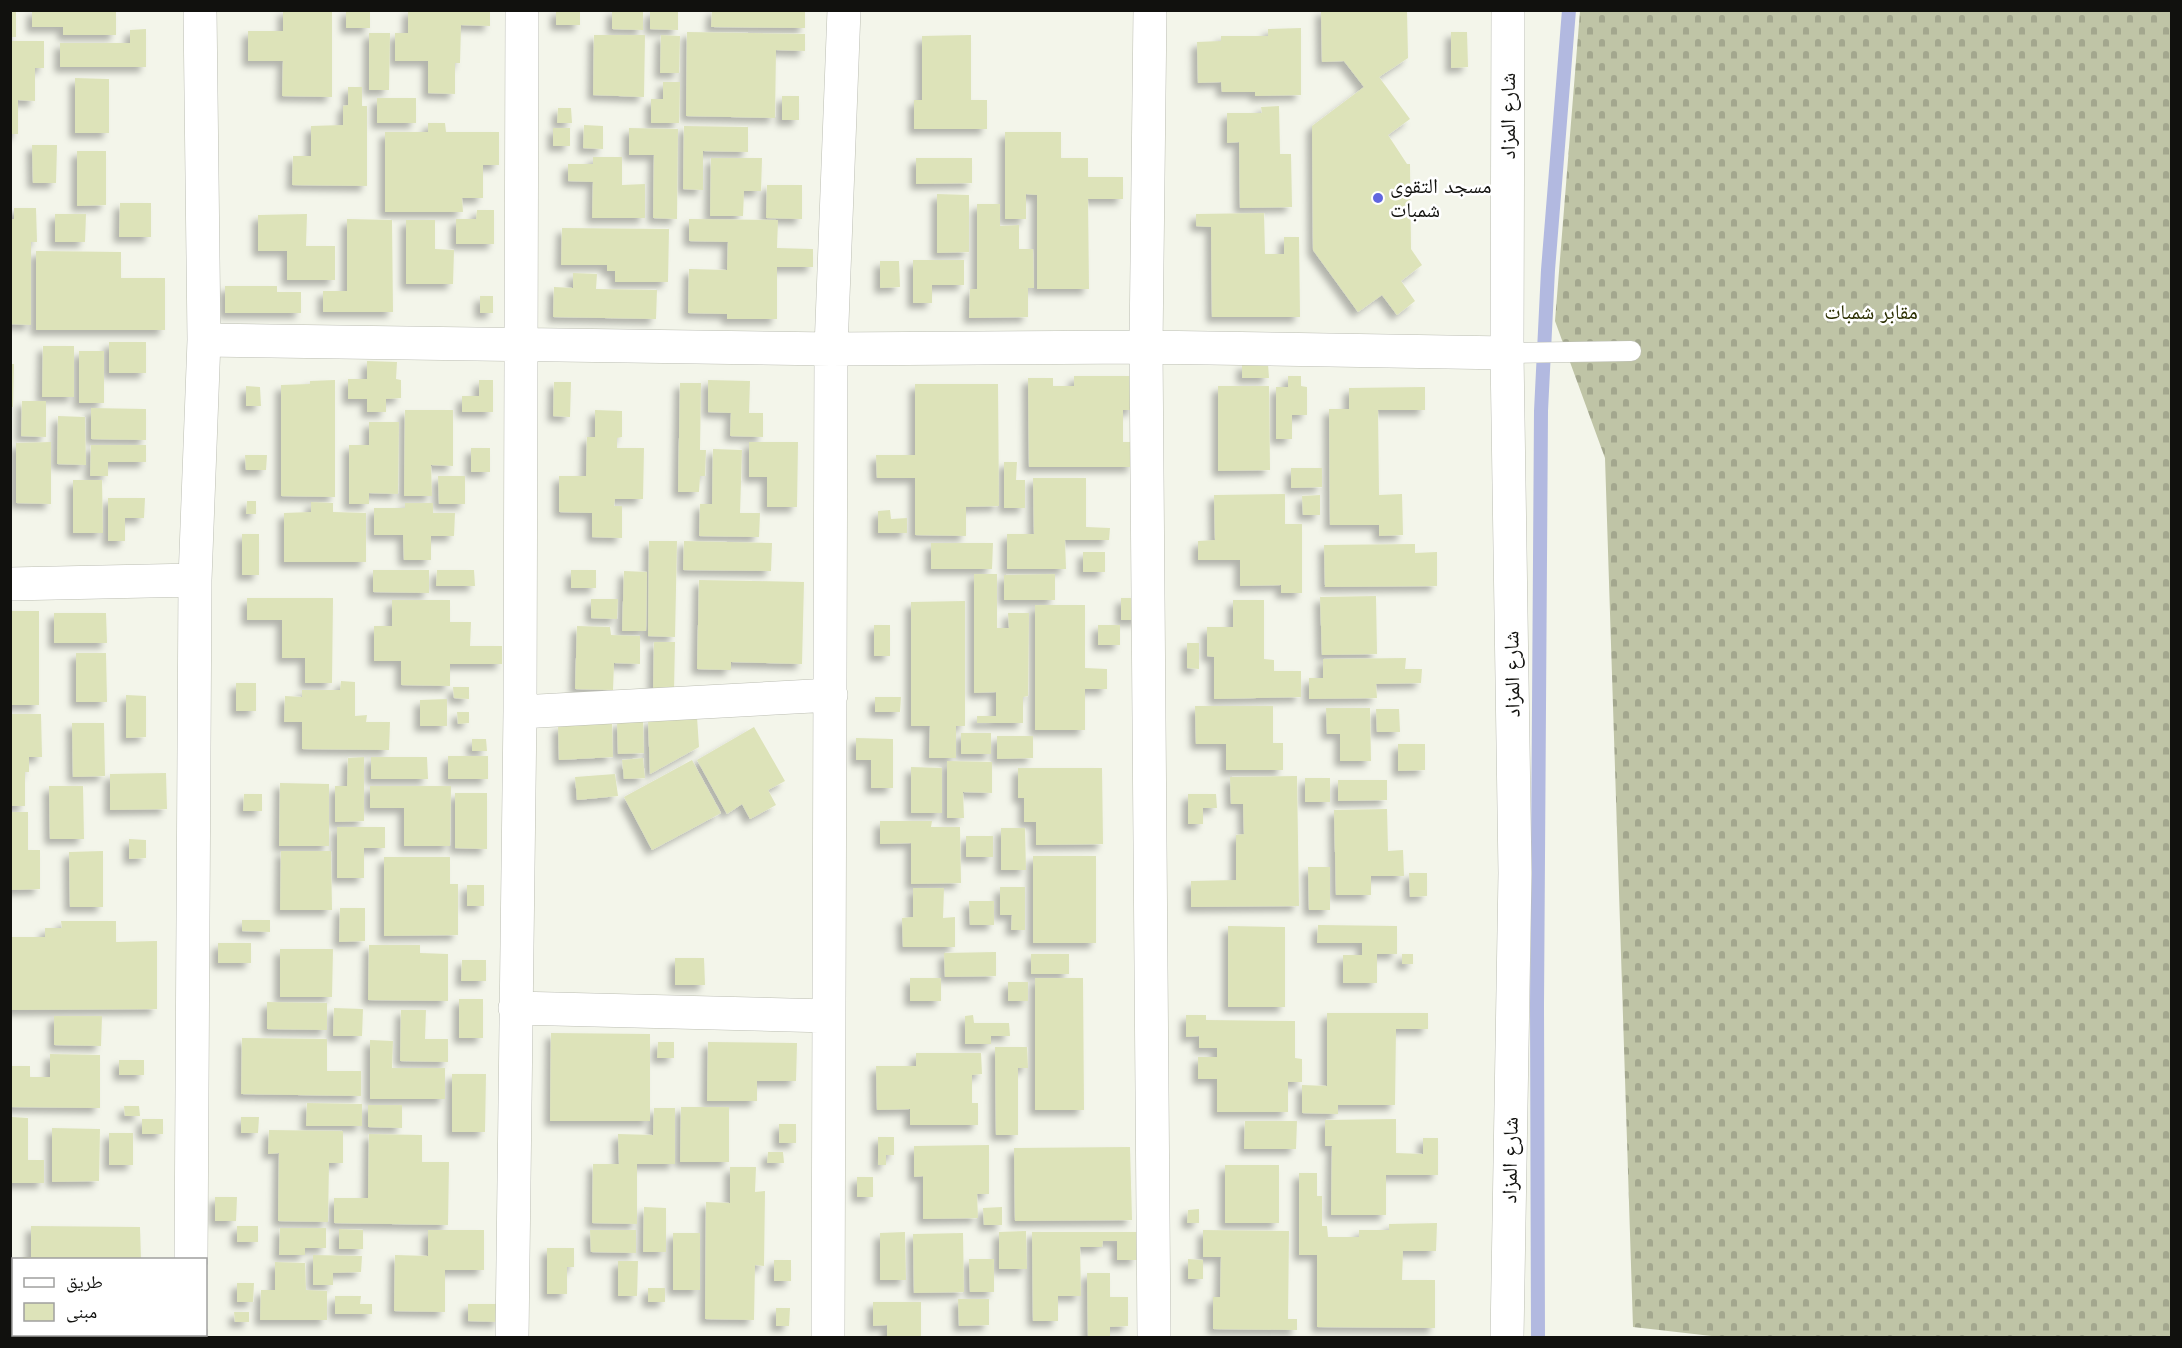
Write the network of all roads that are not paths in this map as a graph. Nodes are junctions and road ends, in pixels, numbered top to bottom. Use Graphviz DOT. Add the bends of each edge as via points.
graph roads {
  1 [pos="200,10"];
  2 [pos="522,10"];
  3 [pos="844,10"];
  4 [pos="1150,10"];
  5 [pos="1508,10"];
  6 [pos="204,340"];
  7 [pos="522,344"];
  8 [pos="1146,347"];
  9 [pos="831,349"];
  10 [pos="1631,351"];
  11 [pos="1507,352"];
  12 [pos="195,580"];
  13 [pos="10,585"];
  14 [pos="831,695"];
  15 [pos="520,712"];
  16 [pos="515,1008"];
  17 [pos="828,1016"];
  18 [pos="191,1258"];
  19 [pos="512,1338"];
  20 [pos="828,1338"];
  21 [pos="1154,1338"];
  22 [pos="1507,1338"];
  1 -- 6 [label="street"];
  2 -- 7 [label="street"];
  3 -- 9 [label="street"];
  4 -- 8 [label="street"];
  5 -- 11 [label="street, شارع المزاد"];
  6 -- 7 [label="street"];
  6 -- 12 [label="street"];
  7 -- 9 [label="street"];
  7 -- 15 [label="street"];
  8 -- 9 [label="street"];
  8 -- 11 [label="street"];
  8 -- 21 [label="street"];
  9 -- 14 [label="street"];
  10 -- 11 [label="lane"];
  11 -- 22 [label="street, شارع المزاد" via="1515,873"];
  12 -- 13 [label="street"];
  12 -- 18 [label="street"];
  14 -- 15 [label="street"];
  14 -- 17 [label="street"];
  15 -- 16 [label="street"];
  16 -- 17 [label="street"];
  16 -- 19 [label="street"];
  17 -- 20 [label="street"];
}
